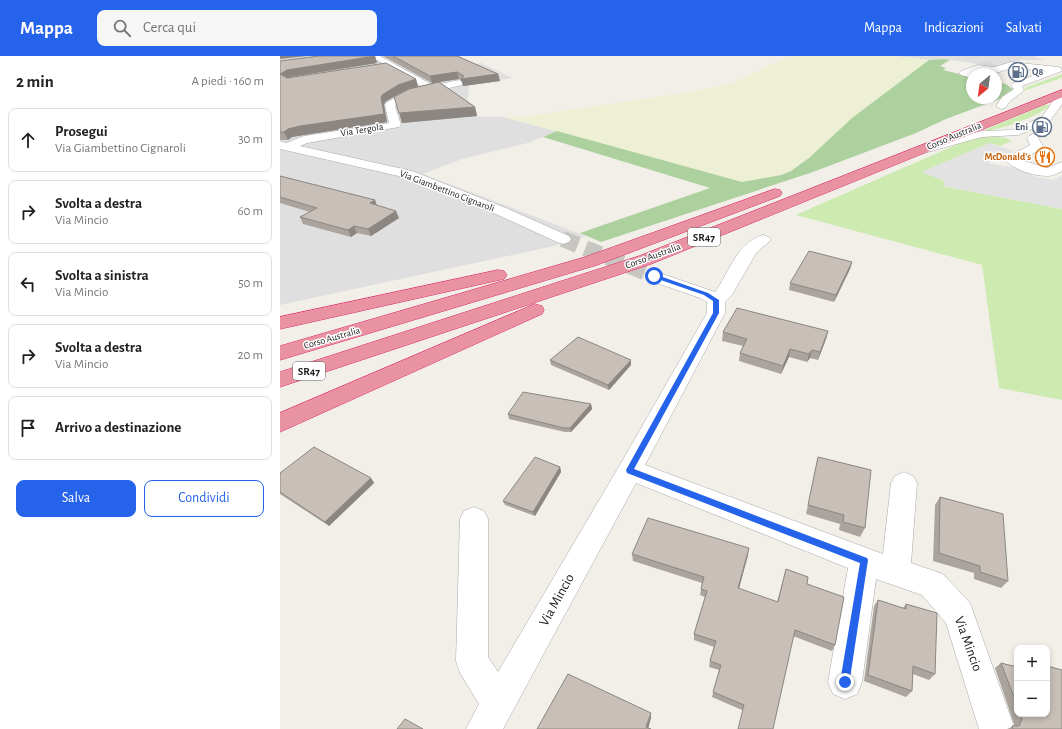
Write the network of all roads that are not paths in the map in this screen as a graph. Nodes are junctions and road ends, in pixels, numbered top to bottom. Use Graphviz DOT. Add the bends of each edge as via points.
graph roads {
  1 [pos="365,60"];
  2 [pos="377,60"];
  3 [pos="1002,68"];
  4 [pos="1061,74"];
  5 [pos="459,83"];
  6 [pos="432,89"];
  7 [pos="1062,93"];
  8 [pos="1062,100"];
  9 [pos="1001,106"];
  10 [pos="1033,138"];
  11 [pos="284,146"];
  12 [pos="924,149"];
  13 [pos="1062,166"];
  14 [pos="715,216"];
  15 [pos="563,239"];
  16 [pos="763,240"];
  17 [pos="650,268"];
  18 [pos="716,300"];
  19 [pos="280,323"];
  20 [pos="280,353"];
  21 [pos="280,380"];
  22 [pos="280,423"];
  23 [pos="630,470"];
  24 [pos="904,483"];
  25 [pos="474,519"];
  26 [pos="864,560"];
  27 [pos="896,572"];
  28 [pos="845,682"];
  29 [pos="491,716"];
  30 [pos="995,724"];
  1 -- 2 [label="street"];
  2 -- 6 [label="street"];
  3 -- 4 [label="street" via="1011,65"];
  4 -- 9 [label="highway, Corso Australia / SR47"];
  4 -- 9 [label="street" via="1012,85 1019,90"];
  5 -- 6 [label="street, Via Tergola"];
  6 -- 11 [label="street, Via Tergola" via="404,96 390,105 395,125 304,140"];
  7 -- 12 [label="highway, Corso Australia / SR47"];
  8 -- 12 [label="street" via="1046,119 1014,133 982,134"];
  9 -- 14 [label="highway, Corso Australia / SR47"];
  10 -- 13 [label="street" via="1037,146 1012,160 1016,164 1042,172 1050,172"];
  11 -- 15 [label="street, Via Giambettino Cignaroli" via="407,174"];
  12 -- 17 [label="highway, Corso Australia / SR47" via="728,228"];
  14 -- 19 [label="highway, SR47" via="535,266"];
  14 -- 20 [label="highway, Corso Australia / SR47" via="591,261"];
  16 -- 18 [label="street" via="749,250 723,295"];
  17 -- 18 [label="street"];
  17 -- 21 [label="highway, Corso Australia / SR47"];
  17 -- 22 [label="highway, SR47" via="590,288 531,312"];
  18 -- 23 [label="street, Via Mincio" via="716,313"];
  23 -- 26 [label="street, Via Mincio"];
  23 -- 29 [label="street, Via Mincio"];
  24 -- 27 [label="street"];
  25 -- 29 [label="street" via="472,661"];
  26 -- 27 [label="street, Via Mincio"];
  26 -- 28 [label="street"];
  27 -- 30 [label="street, Via Mincio" via="932,584 959,614"];
}
